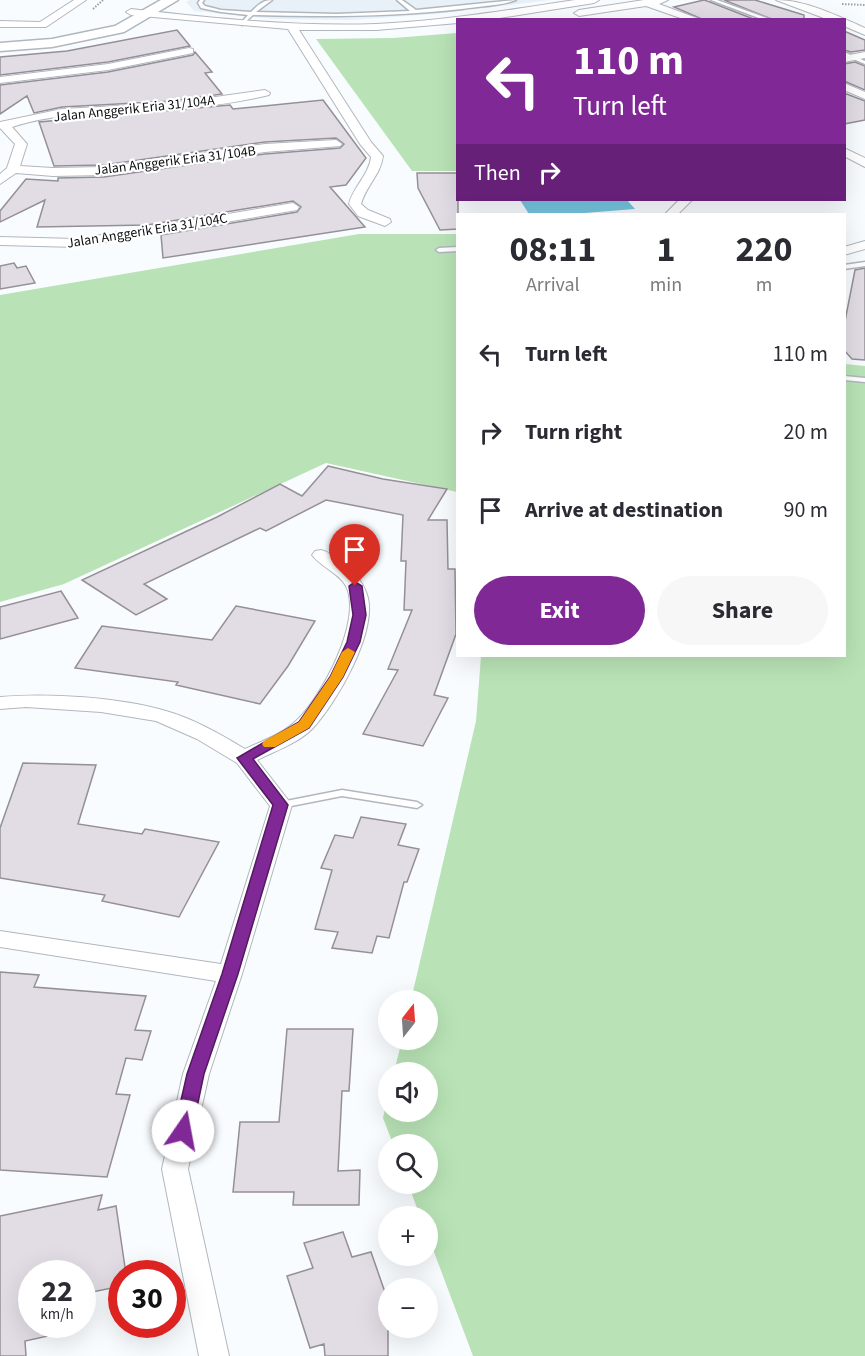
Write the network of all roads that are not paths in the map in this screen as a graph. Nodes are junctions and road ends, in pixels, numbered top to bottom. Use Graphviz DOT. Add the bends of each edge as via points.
graph roads {
  1 [pos="81,0"];
  2 [pos="151,0"];
  3 [pos="171,0"];
  4 [pos="202,0"];
  5 [pos="270,0"];
  6 [pos="399,0"];
  7 [pos="469,0"];
  8 [pos="514,0"];
  9 [pos="594,0"];
  10 [pos="663,0"];
  11 [pos="713,0"];
  12 [pos="781,0"];
  13 [pos="505,1"];
  14 [pos="645,3"];
  15 [pos="476,5"];
  16 [pos="131,12"];
  17 [pos="415,12"];
  18 [pos="252,13"];
  19 [pos="147,14"];
  20 [pos="513,16"];
  21 [pos="559,17"];
  22 [pos="495,18"];
  23 [pos="691,18"];
  24 [pos="764,18"];
  25 [pos="834,18"];
  26 [pos="456,20"];
  27 [pos="846,23"];
  28 [pos="0,24"];
  29 [pos="242,24"];
  30 [pos="292,27"];
  31 [pos="865,32"];
  32 [pos="0,41"];
  33 [pos="0,47"];
  34 [pos="189,51"];
  35 [pos="865,55"];
  36 [pos="848,56"];
  37 [pos="865,63"];
  38 [pos="0,80"];
  39 [pos="846,87"];
  40 [pos="265,93"];
  41 [pos="865,96"];
  42 [pos="3,125"];
  43 [pos="336,144"];
  44 [pos="846,152"];
  45 [pos="865,163"];
  46 [pos="13,169"];
  47 [pos="0,180"];
  48 [pos="683,201"];
  49 [pos="293,207"];
  50 [pos="671,213"];
  51 [pos="385,222"];
  52 [pos="0,241"];
  53 [pos="865,245"];
  54 [pos="456,249"];
  55 [pos="439,250"];
  56 [pos="846,251"];
  57 [pos="865,264"];
  58 [pos="846,267"];
  59 [pos="846,378"];
  60 [pos="865,380"];
  61 [pos="321,555"];
  62 [pos="0,703"];
  63 [pos="244,758"];
  64 [pos="280,805"];
  65 [pos="417,805"];
  66 [pos="0,939"];
  67 [pos="230,974"];
  68 [pos="214,1356"];
  1 -- 28 [label="street" via="42,25"];
  2 -- 16 [label="main road"];
  3 -- 19 [label="main road"];
  4 -- 18 [label="lane" via="203,7 210,9"];
  5 -- 18 [label="lane"];
  6 -- 17 [label="lane"];
  7 -- 15 [label="lane"];
  8 -- 13 [label="lane"];
  9 -- 20 [label="street"];
  10 -- 14 [label="street"];
  11 -- 24 [label="lane"];
  12 -- 25 [label="street"];
  13 -- 15 [label="lane"];
  14 -- 21 [label="street"];
  14 -- 23 [label="street"];
  15 -- 17 [label="lane"];
  16 -- 19 [label="street"];
  16 -- 32 [label="main road" via="103,27 50,38"];
  17 -- 18 [label="lane"];
  18 -- 29 [label="lane"];
  19 -- 29 [label="street"];
  19 -- 33 [label="main road" via="119,29 85,38"];
  20 -- 22 [label="street"];
  26 -- 30 [label="street" via="380,27"];
  27 -- 31 [label="street"];
  29 -- 30 [label="street"];
  30 -- 51 [label="street" via="377,156 377,166 360,187 355,204 363,213"];
  34 -- 38 [label="street" via="108,67"];
  35 -- 36 [label="street"];
  36 -- 37 [label="lane"];
  39 -- 41 [label="street"];
  40 -- 42 [label="street, Jalan Anggerik Eria 31/104A" via="161,107 67,113"];
  42 -- 46 [label="street" via="21,144"];
  43 -- 46 [label="street, Jalan Anggerik Eria 31/104B" via="265,148 104,171"];
  44 -- 45 [label="street"];
  46 -- 47 [label="street"];
  48 -- 50 [label="street"];
  49 -- 52 [label="street, Jalan Anggerik Eria 31/104C" via="77,243"];
  53 -- 56 [label="street"];
  54 -- 55 [label="lane"];
  57 -- 58 [label="lane"];
  59 -- 60 [label="lane"];
  61 -- 63 [label="street" via="355,586 360,615 353,642 336,677 304,725"];
  62 -- 63 [label="street" via="101,706 161,716 204,734"];
  63 -- 64 [label="street"];
  64 -- 65 [label="lane" via="342,793"];
  64 -- 67 [label="street"];
  66 -- 67 [label="street"];
  67 -- 68 [label="street" via="196,1074 175,1169"];
}
